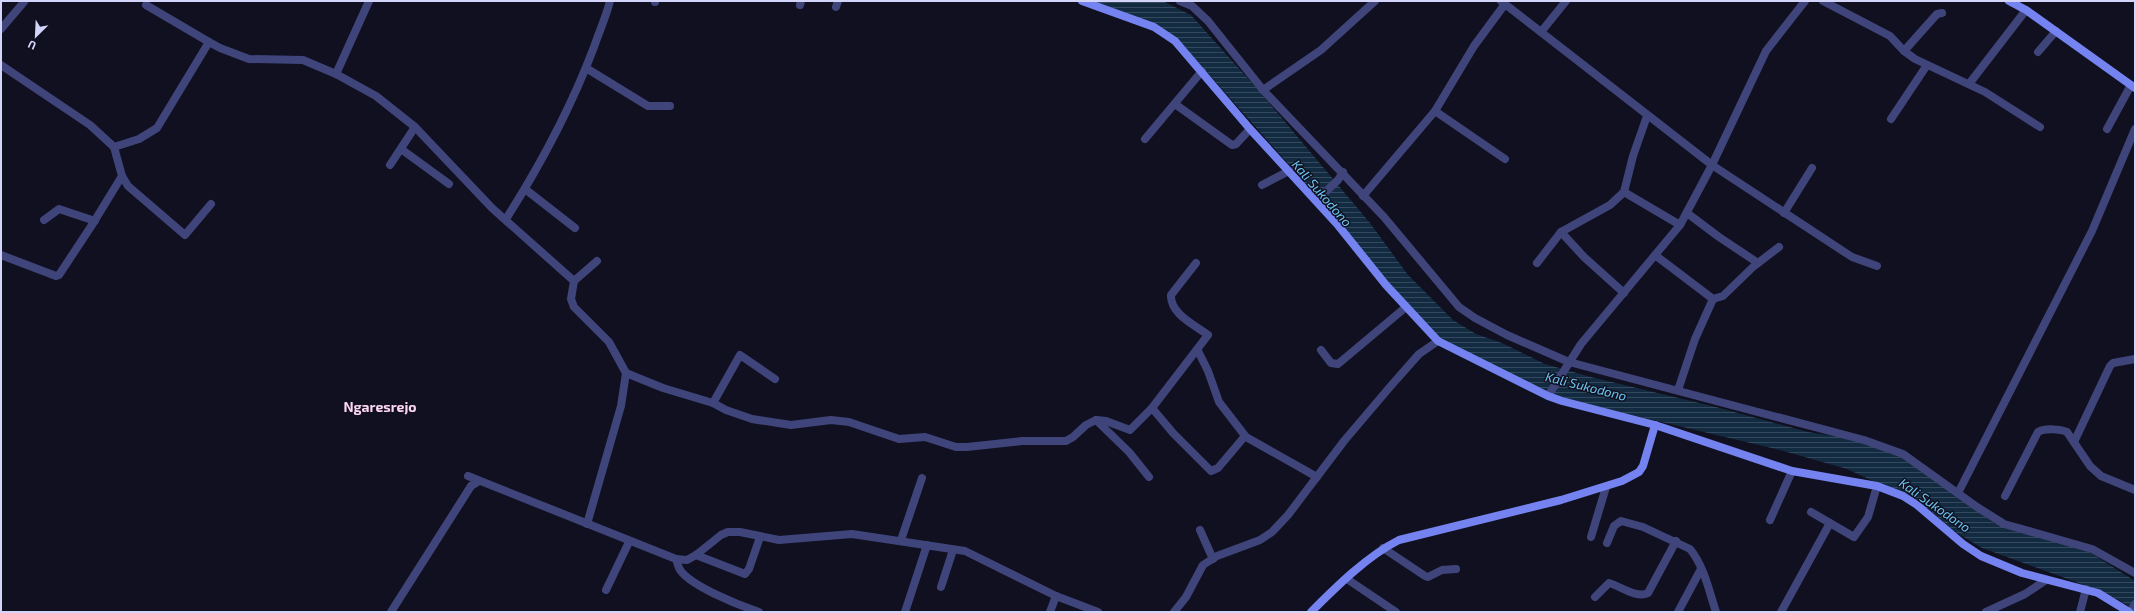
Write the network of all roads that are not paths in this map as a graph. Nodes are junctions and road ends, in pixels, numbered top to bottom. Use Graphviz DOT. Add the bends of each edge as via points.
graph roads {
  1 [pos="369,1"];
  2 [pos="610,1"];
  3 [pos="1082,1"];
  4 [pos="1180,1"];
  5 [pos="1375,1"];
  6 [pos="1566,1"];
  7 [pos="1805,1"];
  8 [pos="1823,1"];
  9 [pos="2009,1"];
  10 [pos="24,2"];
  11 [pos="1503,3"];
  12 [pos="146,5"];
  13 [pos="2026,10"];
  14 [pos="1942,13"];
  15 [pos="1,29"];
  16 [pos="2056,31"];
  17 [pos="1541,32"];
  18 [pos="209,42"];
  19 [pos="1904,51"];
  20 [pos="2038,52"];
  21 [pos="1,65"];
  22 [pos="1927,65"];
  23 [pos="586,68"];
  24 [pos="1202,71"];
  25 [pos="336,74"];
  26 [pos="1969,84"];
  27 [pos="2133,86"];
  28 [pos="1263,90"];
  29 [pos="1175,104"];
  30 [pos="670,106"];
  31 [pos="1435,111"];
  32 [pos="1647,116"];
  33 [pos="1891,119"];
  34 [pos="415,127"];
  35 [pos="2040,127"];
  36 [pos="1250,129"];
  37 [pos="2107,129"];
  38 [pos="2135,129"];
  39 [pos="1145,139"];
  40 [pos="114,147"];
  41 [pos="401,149"];
  42 [pos="1505,159"];
  43 [pos="390,165"];
  44 [pos="1712,165"];
  45 [pos="1812,168"];
  46 [pos="1288,171"];
  47 [pos="122,176"];
  48 [pos="1340,176"];
  49 [pos="449,184"];
  50 [pos="1262,185"];
  51 [pos="525,189"];
  52 [pos="1624,192"];
  53 [pos="1363,196"];
  54 [pos="1317,200"];
  55 [pos="212,204"];
  56 [pos="1687,213"];
  57 [pos="1784,213"];
  58 [pos="506,219"];
  59 [pos="44,220"];
  60 [pos="95,221"];
  61 [pos="1680,225"];
  62 [pos="575,228"];
  63 [pos="1561,232"];
  64 [pos="1779,247"];
  65 [pos="1,255"];
  66 [pos="1655,255"];
  67 [pos="597,261"];
  68 [pos="1196,263"];
  69 [pos="1537,263"];
  70 [pos="1758,263"];
  71 [pos="1877,266"];
  72 [pos="574,280"];
  73 [pos="1624,293"];
  74 [pos="1713,300"];
  75 [pos="1406,307"];
  76 [pos="1438,341"];
  77 [pos="1321,350"];
  78 [pos="1198,351"];
  79 [pos="2135,359"];
  80 [pos="1567,364"];
  81 [pos="626,373"];
  82 [pos="775,379"];
  83 [pos="1678,390"];
  84 [pos="1548,395"];
  85 [pos="713,403"];
  86 [pos="1152,408"];
  87 [pos="1096,420"];
  88 [pos="1655,425"];
  89 [pos="1245,436"];
  90 [pos="2074,442"];
  91 [pos="1792,471"];
  92 [pos="1149,477"];
  93 [pos="1317,477"];
  94 [pos="922,478"];
  95 [pos="1877,486"];
  96 [pos="1606,487"];
  97 [pos="2135,490"];
  98 [pos="1958,493"];
  99 [pos="2005,496"];
  100 [pos="1811,512"];
  101 [pos="1770,520"];
  102 [pos="1830,523"];
  103 [pos="587,524"];
  104 [pos="1200,530"];
  105 [pos="760,537"];
  106 [pos="1592,537"];
  107 [pos="901,540"];
  108 [pos="1676,541"];
  109 [pos="629,542"];
  110 [pos="1607,543"];
  111 [pos="928,545"];
  112 [pos="1383,548"];
  113 [pos="953,550"];
  114 [pos="696,555"];
  115 [pos="676,559"];
  116 [pos="1213,559"];
  117 [pos="1456,569"];
  118 [pos="1701,569"];
  119 [pos="2135,573"];
  120 [pos="1347,579"];
  121 [pos="2046,580"];
  122 [pos="941,587"];
  123 [pos="2086,589"];
  124 [pos="606,590"];
  125 [pos="1056,596"];
  126 [pos="1595,597"];
  127 [pos="2131,610"];
  128 [pos="391,612"];
  129 [pos="759,612"];
  130 [pos="905,612"];
  131 [pos="1050,612"];
  132 [pos="1098,612"];
  133 [pos="1174,612"];
  134 [pos="1311,612"];
  135 [pos="1396,612"];
  136 [pos="1678,612"];
  137 [pos="1716,612"];
  138 [pos="1781,612"];
  139 [pos="1986,612"];
  140 [pos="2080,612"];
  1 -- 25 [label="street"];
  2 -- 23 [label="street"];
  3 -- 24 [label="main road" via="1162,31 1175,41"];
  4 -- 28 [label="street" via="1192,6 1202,16"];
  5 -- 28 [label="street" via="1321,50"];
  6 -- 17 [label="street"];
  7 -- 44 [label="street" via="1766,51"];
  8 -- 19 [label="street" via="1890,36"];
  9 -- 13 [label="main road"];
  10 -- 15 [label="street"];
  11 -- 17 [label="street"];
  11 -- 31 [label="street"];
  12 -- 18 [label="street"];
  13 -- 16 [label="main road"];
  13 -- 26 [label="street"];
  14 -- 19 [label="street" via="1937,14"];
  16 -- 20 [label="street"];
  16 -- 27 [label="main road"];
  17 -- 32 [label="street"];
  18 -- 25 [label="street" via="250,59 297,59"];
  18 -- 40 [label="street" via="157,128 139,139"];
  19 -- 22 [label="street"];
  21 -- 40 [label="street" via="90,125"];
  22 -- 26 [label="street"];
  22 -- 33 [label="street"];
  23 -- 30 [label="street" via="648,106"];
  23 -- 51 [label="street" via="565,116"];
  24 -- 29 [label="street"];
  24 -- 36 [label="main road"];
  25 -- 34 [label="street" via="376,96"];
  26 -- 35 [label="street"];
  27 -- 37 [label="street"];
  28 -- 48 [label="street"];
  29 -- 36 [label="street" via="1232,145"];
  29 -- 39 [label="street"];
  31 -- 42 [label="street"];
  31 -- 53 [label="street"];
  32 -- 44 [label="street"];
  32 -- 52 [label="street"];
  34 -- 41 [label="street"];
  34 -- 58 [label="street" via="492,208"];
  36 -- 46 [label="main road"];
  38 -- 98 [label="street" via="2092,231"];
  40 -- 47 [label="street"];
  41 -- 43 [label="street"];
  41 -- 49 [label="street"];
  44 -- 56 [label="street"];
  44 -- 57 [label="street"];
  45 -- 57 [label="street"];
  46 -- 50 [label="street"];
  46 -- 54 [label="main road"];
  47 -- 55 [label="street" via="134,194 185,235"];
  47 -- 60 [label="street"];
  48 -- 53 [label="street"];
  48 -- 54 [label="street"];
  51 -- 58 [label="street"];
  51 -- 62 [label="street"];
  52 -- 61 [label="street"];
  52 -- 63 [label="street" via="1610,205"];
  53 -- 80 [label="street" via="1384,217 1459,307 1507,335"];
  54 -- 75 [label="main road"];
  56 -- 61 [label="street"];
  56 -- 70 [label="street"];
  57 -- 71 [label="street" via="1852,257"];
  58 -- 72 [label="street"];
  59 -- 60 [label="street" via="59,209"];
  60 -- 65 [label="street" via="62,271 56,276"];
  61 -- 66 [label="street"];
  63 -- 69 [label="street"];
  63 -- 73 [label="street"];
  64 -- 70 [label="street"];
  66 -- 73 [label="street"];
  66 -- 74 [label="street"];
  67 -- 72 [label="street"];
  68 -- 78 [label="street" via="1170,295 1170,300 1178,313 1208,335"];
  70 -- 74 [label="street" via="1723,296"];
  72 -- 81 [label="street" via="571,299 574,307 609,342"];
  73 -- 80 [label="street"];
  74 -- 83 [label="street" via="1695,339"];
  75 -- 76 [label="main road"];
  75 -- 77 [label="street" via="1338,364 1331,363"];
  76 -- 84 [label="main road"];
  76 -- 93 [label="street" via="1419,354 1409,365"];
  78 -- 86 [label="street"];
  78 -- 89 [label="street" via="1219,402"];
  79 -- 90 [label="street" via="2113,363 2110,366"];
  80 -- 83 [label="street"];
  80 -- 84 [label="street"];
  81 -- 85 [label="street" via="663,388"];
  81 -- 103 [label="street" via="621,406"];
  82 -- 85 [label="street" via="740,355"];
  83 -- 98 [label="street" via="1877,444 1903,454"];
  84 -- 88 [label="main road"];
  85 -- 87 [label="street" via="752,419 791,425 831,420 850,422 899,439 925,438 967,448 1022,441 1066,440"];
  86 -- 87 [label="street" via="1130,430"];
  86 -- 89 [label="street" via="1211,472 1218,468"];
  87 -- 92 [label="street" via="1129,452"];
  88 -- 91 [label="main road"];
  88 -- 96 [label="main road" via="1646,460 1639,472"];
  89 -- 93 [label="street"];
  90 -- 97 [label="street" via="2090,466 2101,476"];
  90 -- 99 [label="street" via="2067,432 2061,430 2038,432"];
  91 -- 95 [label="main road"];
  91 -- 101 [label="street"];
  93 -- 116 [label="street" via="1272,532 1260,540"];
  94 -- 107 [label="street"];
  95 -- 102 [label="street" via="1868,517 1856,535 1851,537"];
  95 -- 121 [label="main road" via="1903,496 1917,505 1981,556 2003,567"];
  96 -- 106 [label="street"];
  96 -- 112 [label="main road" via="1414,535"];
  98 -- 119 [label="street" via="2004,524 2092,549"];
  100 -- 102 [label="street"];
  102 -- 138 [label="street"];
  103 -- 109 [label="street"];
  103 -- 128 [label="street" via="473,479"];
  104 -- 116 [label="street"];
  105 -- 107 [label="street" via="786,540 852,534"];
  105 -- 114 [label="street" via="728,532"];
  105 -- 114 [label="street" via="745,574"];
  107 -- 111 [label="street"];
  108 -- 110 [label="street" via="1621,521 1614,526"];
  108 -- 118 [label="street" via="1690,549"];
  108 -- 126 [label="street" via="1648,593 1634,593 1609,583"];
  109 -- 115 [label="street"];
  109 -- 124 [label="street"];
  111 -- 113 [label="street"];
  111 -- 130 [label="street"];
  112 -- 117 [label="street" via="1428,577 1442,570"];
  112 -- 120 [label="main road"];
  113 -- 122 [label="street"];
  113 -- 125 [label="street" via="965,551"];
  114 -- 115 [label="street" via="686,560"];
  115 -- 129 [label="street" via="679,569 686,576 726,599"];
  116 -- 133 [label="street" via="1203,565"];
  118 -- 136 [label="street"];
  118 -- 137 [label="street"];
  120 -- 134 [label="main road"];
  120 -- 135 [label="street"];
  121 -- 123 [label="main road"];
  121 -- 139 [label="street" via="2025,594"];
  123 -- 127 [label="main road"];
  123 -- 140 [label="street"];
  125 -- 131 [label="street"];
  125 -- 132 [label="street"];
}
